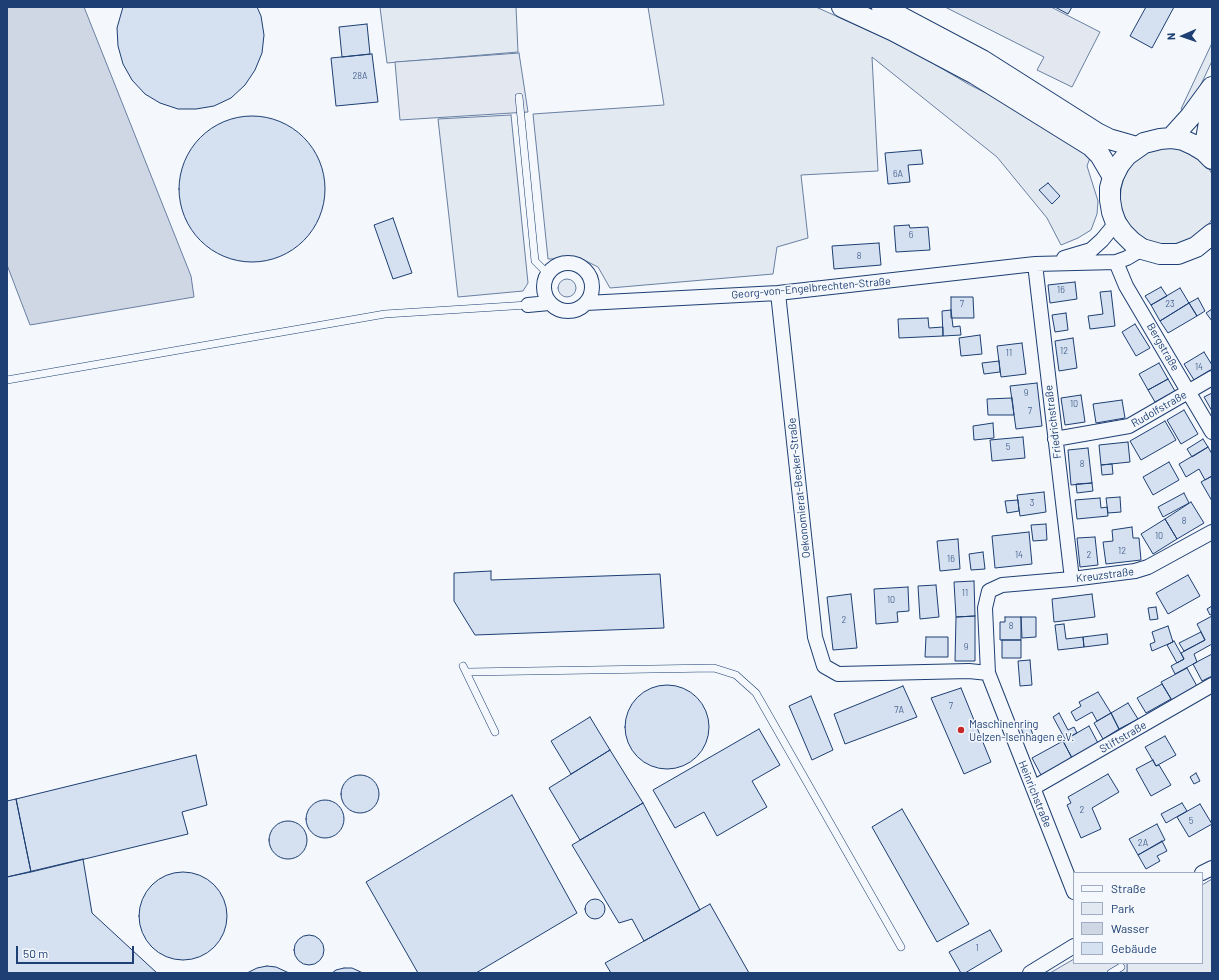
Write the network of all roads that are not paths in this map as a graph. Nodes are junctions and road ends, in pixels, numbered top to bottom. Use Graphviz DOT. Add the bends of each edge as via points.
graph roads {
  1 [pos="842,7"];
  2 [pos="882,7"];
  3 [pos="900,20"];
  4 [pos="1212,87"];
  5 [pos="519,97"];
  6 [pos="1212,105"];
  7 [pos="1171,138"];
  8 [pos="1137,147"];
  9 [pos="1208,155"];
  10 [pos="1113,177"];
  11 [pos="1116,223"];
  12 [pos="1212,235"];
  13 [pos="1142,249"];
  14 [pos="1116,262"];
  15 [pos="1035,264"];
  16 [pos="547,273"];
  17 [pos="778,293"];
  18 [pos="549,302"];
  19 [pos="586,303"];
  20 [pos="528,305"];
  21 [pos="1212,378"];
  22 [pos="7,380"];
  23 [pos="1189,392"];
  24 [pos="1212,432"];
  25 [pos="1055,439"];
  26 [pos="1212,532"];
  27 [pos="1072,579"];
  28 [pos="989,591"];
  29 [pos="988,673"];
  30 [pos="1212,685"];
  31 [pos="495,732"];
  32 [pos="1033,788"];
  33 [pos="1212,868"];
  34 [pos="1203,872"];
  35 [pos="1073,889"];
  36 [pos="901,947"];
  37 [pos="1073,947"];
  38 [pos="1121,968"];
  39 [pos="1030,973"];
  40 [pos="1111,973"];
  1 -- 3 [label="main road"];
  2 -- 3 [label="main road"];
  3 -- 8 [label="main road" via="982,60 1097,133"];
  3 -- 10 [label="main road" via="975,74 1091,146 1100,155"];
  4 -- 7 [label="main road"];
  5 -- 16 [label="lane" via="535,261"];
  6 -- 9 [label="main road"];
  7 -- 8 [label="main road" via="1152,140"];
  7 -- 9 [label="main road" via="1194,145"];
  8 -- 10 [label="main road" via="1127,155"];
  10 -- 11 [label="main road" via="1110,200"];
  11 -- 13 [label="main road" via="1123,233"];
  11 -- 15 [label="street, Georg-von-Engelbrechten-Straße" via="1091,250"];
  12 -- 13 [label="main road" via="1196,248 1178,254 1160,254"];
  13 -- 14 [label="street, Georg-von-Engelbrechten-Straße"];
  14 -- 15 [label="street, Georg-von-Engelbrechten-Straße"];
  14 -- 23 [label="street, Bergstraße" via="1126,286"];
  15 -- 17 [label="street, Georg-von-Engelbrechten-Straße"];
  15 -- 25 [label="street, Friedrichstraße"];
  16 -- 18 [label="street" via="543,288"];
  16 -- 19 [label="street" via="558,264 573,263 580,266 589,275 592,285 591,296"];
  17 -- 19 [label="street, Georg-von-Engelbrechten-Straße"];
  17 -- 29 [label="street, Oekonomierat-Becker-Straße" via="815,637 824,666 838,674 968,671"];
  18 -- 19 [label="street, Georg-von-Engelbrechten-Straße" via="568,312"];
  18 -- 20 [label="street"];
  20 -- 22 [label="lane" via="385,314"];
  21 -- 23 [label="street, Rudolfstraße"];
  23 -- 24 [label="street, Bergstraße"];
  23 -- 25 [label="street, Rudolfstraße" via="1129,426"];
  25 -- 27 [label="street, Friedrichstraße"];
  26 -- 27 [label="street, Kreuzstraße" via="1148,568"];
  27 -- 28 [label="street, Kreuzstraße" via="1002,585"];
  28 -- 29 [label="street, Heinrichstraße" via="985,608"];
  29 -- 32 [label="street, Heinrichstraße"];
  30 -- 32 [label="street, Stiftstraße"];
  31 -- 36 [label="lane" via="465,669 714,668 736,675 756,693"];
  32 -- 35 [label="street, Heinrichstraße"];
  33 -- 34 [label="street"];
  37 -- 39 [label="street"];
  38 -- 40 [label="lane"];
}
